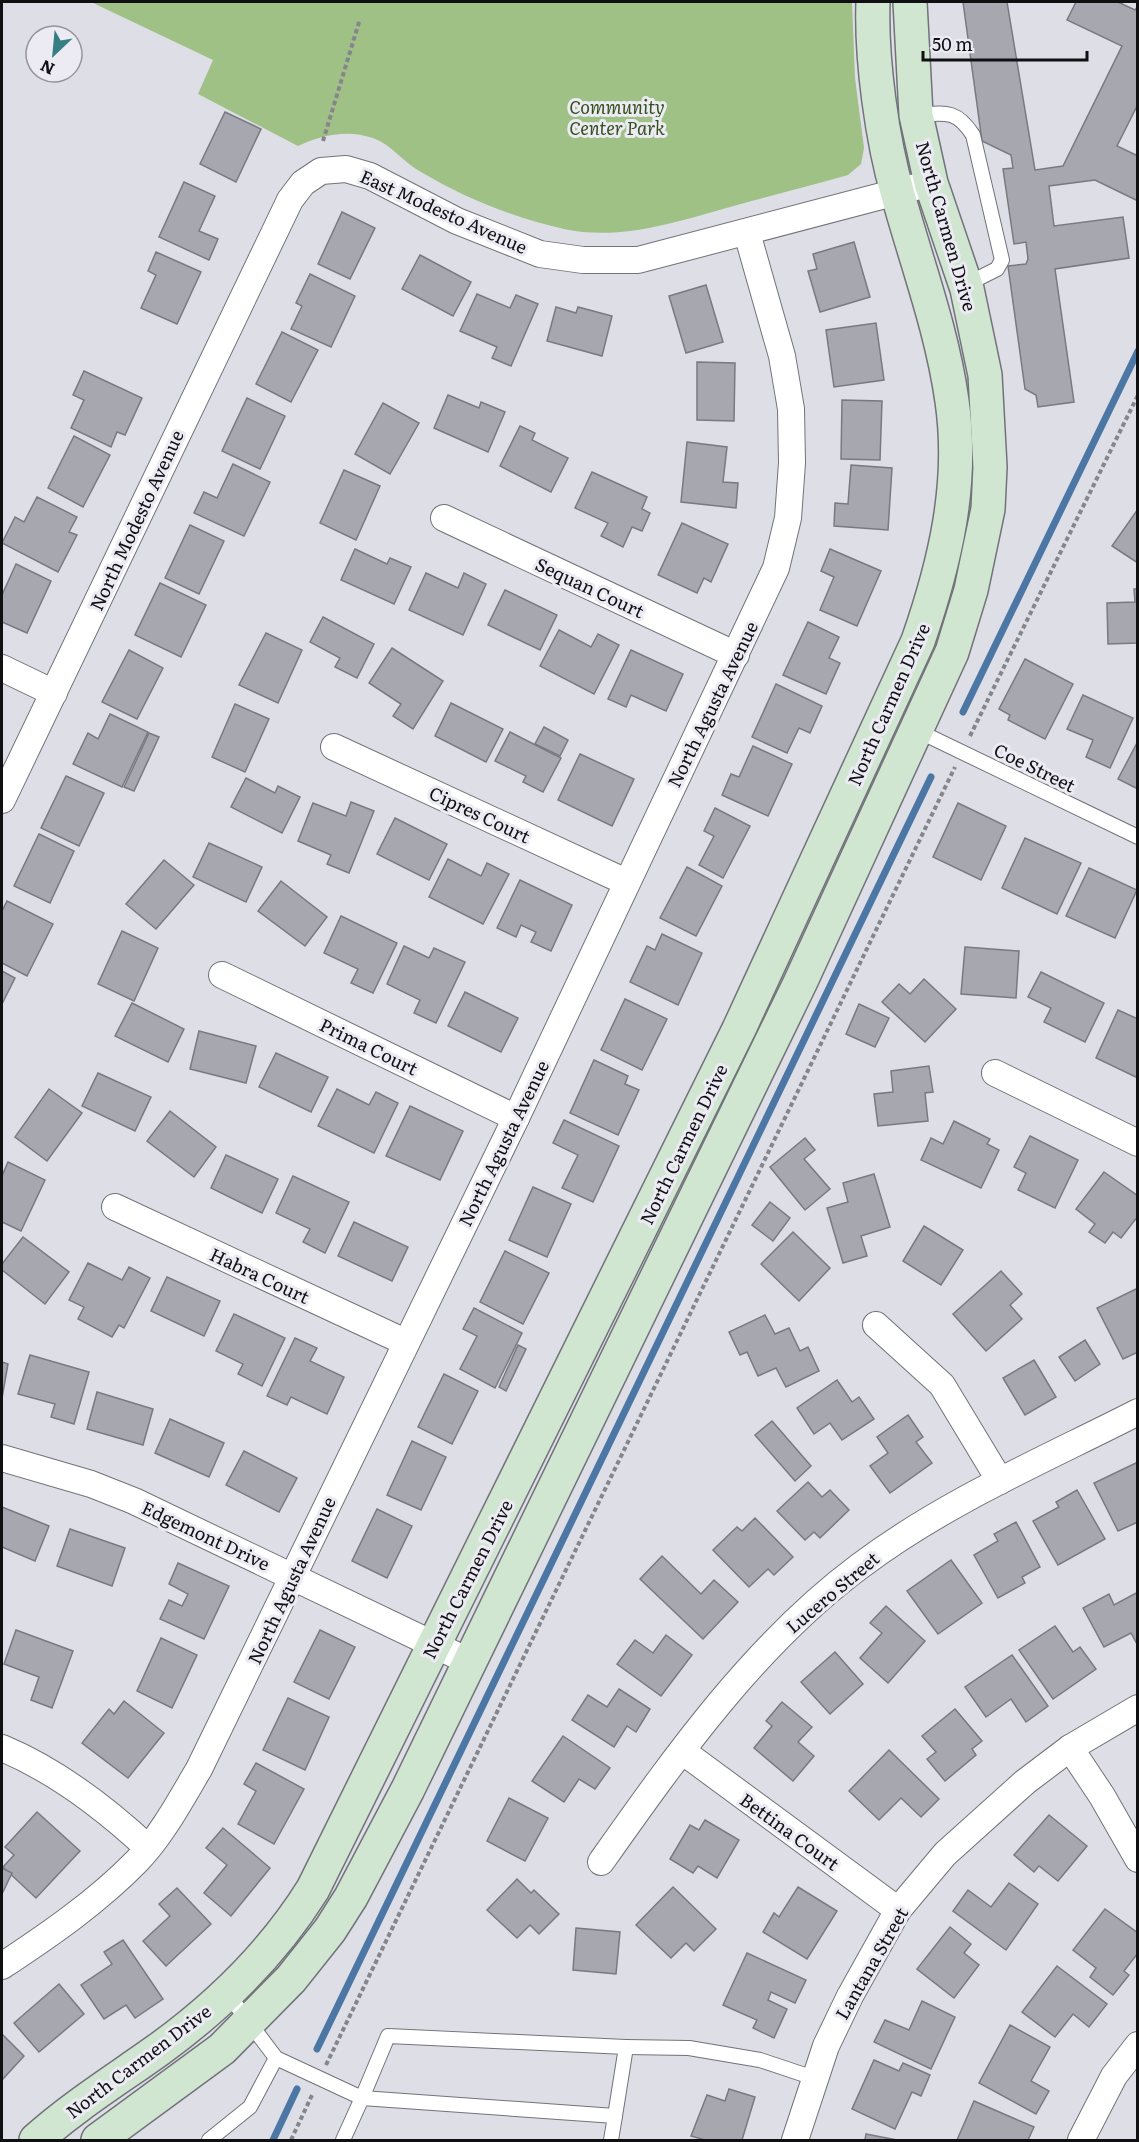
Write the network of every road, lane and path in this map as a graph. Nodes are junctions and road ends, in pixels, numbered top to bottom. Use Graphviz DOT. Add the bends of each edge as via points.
graph roads {
  1 [pos="873,2"];
  2 [pos="910,2"];
  3 [pos="360,20"];
  4 [pos="916,115"];
  5 [pos="323,141"];
  6 [pos="931,183"];
  7 [pos="897,193"];
  8 [pos="747,233"];
  9 [pos="270,239"];
  10 [pos="965,285"];
  11 [pos="1137,395"];
  12 [pos="444,518"];
  13 [pos="736,655"];
  14 [pos="2,669"];
  15 [pos="54,693"];
  16 [pos="916,730"];
  17 [pos="334,747"];
  18 [pos="962,752"];
  19 [pos="2,801"];
  20 [pos="1137,837"];
  21 [pos="626,882"];
  22 [pos="222,975"];
  23 [pos="995,1073"];
  24 [pos="516,1118"];
  25 [pos="1137,1143"];
  26 [pos="115,1207"];
  27 [pos="876,1325"];
  28 [pos="405,1342"];
  29 [pos="1137,1412"];
  30 [pos="2,1458"];
  31 [pos="1000,1481"];
  32 [pos="292,1575"];
  33 [pos="434,1647"];
  34 [pos="468,1661"];
  35 [pos="1137,1708"];
  36 [pos="2,1748"];
  37 [pos="1070,1748"];
  38 [pos="682,1751"];
  39 [pos="148,1848"];
  40 [pos="1137,1859"];
  41 [pos="601,1862"];
  42 [pos="898,1910"];
  43 [pos="2,1966"];
  44 [pos="227,1993"];
  45 [pos="250,2021"];
  46 [pos="1137,2045"];
  47 [pos="626,2047"];
  48 [pos="276,2058"];
  49 [pos="814,2078"];
  50 [pos="319,2079"];
  51 [pos="362,2098"];
  52 [pos="615,2116"];
  53 [pos="36,2140"];
  54 [pos="98,2140"];
  55 [pos="209,2140"];
  56 [pos="291,2140"];
  57 [pos="343,2140"];
  58 [pos="611,2140"];
  59 [pos="795,2140"];
  60 [pos="1082,2140"];
  1 -- 7 [label="main road, North Carmen Drive" via="876,66"];
  2 -- 4 [label="main road, North Carmen Drive"];
  3 -- 5 [label="path"];
  4 -- 6 [label="main road, North Carmen Drive"];
  4 -- 10 [label="lane" via="949,112 964,121 973,135 1002,260 997,269"];
  6 -- 7 [label="street, East Modesto Avenue"];
  6 -- 10 [label="main road, North Carmen Drive"];
  7 -- 8 [label="street, East Modesto Avenue"];
  7 -- 33 [label="main road, North Carmen Drive" via="931,300 953,403 956,470 938,584 890,704 768,968"];
  8 -- 9 [label="street, East Modesto Avenue" via="638,260 583,260 540,254 457,221 370,176 346,169 321,171 303,183"];
  8 -- 13 [label="street, North Agusta Avenue" via="782,356 790,409 792,463 784,543 764,599"];
  9 -- 15 [label="street, North Modesto Avenue"];
  10 -- 16 [label="main road, North Carmen Drive" via="988,405 988,509 952,652"];
  11 -- 18 [label="path"];
  12 -- 13 [label="street, Sequan Court"];
  13 -- 21 [label="street, North Agusta Avenue"];
  14 -- 15 [label="street"];
  15 -- 19 [label="street, North Modesto Avenue"];
  16 -- 18 [label="lane, Coe Street"];
  16 -- 34 [label="main road, North Carmen Drive" via="785,1013"];
  17 -- 21 [label="street, Cipres Court"];
  18 -- 20 [label="lane, Coe Street"];
  18 -- 50 [label="path"];
  21 -- 24 [label="street, North Agusta Avenue"];
  22 -- 24 [label="street, Prima Court"];
  23 -- 25 [label="street"];
  24 -- 28 [label="street, North Agusta Avenue"];
  26 -- 28 [label="street, Habra Court"];
  27 -- 31 [label="street" via="942,1385"];
  28 -- 32 [label="street, North Agusta Avenue"];
  29 -- 31 [label="street, Lucero Street"];
  30 -- 32 [label="street, Edgemont Drive" via="91,1484"];
  31 -- 38 [label="street, Lucero Street" via="888,1545 810,1607"];
  32 -- 33 [label="street, Edgemont Drive"];
  32 -- 39 [label="street, North Agusta Avenue" via="199,1769"];
  33 -- 34 [label="street, Edgemont Drive"];
  33 -- 44 [label="main road, North Carmen Drive" via="313,1889 260,1962"];
  34 -- 45 [label="main road, North Carmen Drive" via="408,1789 351,1897 291,1979"];
  35 -- 37 [label="street, Lantana Street"];
  36 -- 39 [label="street" via="81,1792"];
  37 -- 40 [label="street"];
  37 -- 42 [label="street, Lantana Street" via="1025,1782 945,1854"];
  38 -- 41 [label="street, Lucero Street"];
  38 -- 42 [label="street, Bettina Court"];
  39 -- 43 [label="street, North Agusta Avenue" via="48,1936"];
  42 -- 49 [label="street, Lantana Street" via="850,1996"];
  44 -- 45 [label="lane"];
  44 -- 53 [label="main road, North Carmen Drive" via="158,2050 86,2099"];
  45 -- 48 [label="lane"];
  45 -- 54 [label="main road, North Carmen Drive" via="222,2049"];
  46 -- 60 [label="street" via="1114,2076"];
  47 -- 49 [label="lane" via="701,2050 760,2060"];
  47 -- 51 [label="lane" via="387,2036"];
  47 -- 52 [label="lane"];
  48 -- 50 [label="lane"];
  48 -- 55 [label="lane" via="250,2107"];
  49 -- 59 [label="street, Lantana Street"];
  50 -- 51 [label="lane"];
  50 -- 56 [label="path"];
  51 -- 52 [label="lane"];
  51 -- 57 [label="lane"];
  52 -- 58 [label="lane"];
}
